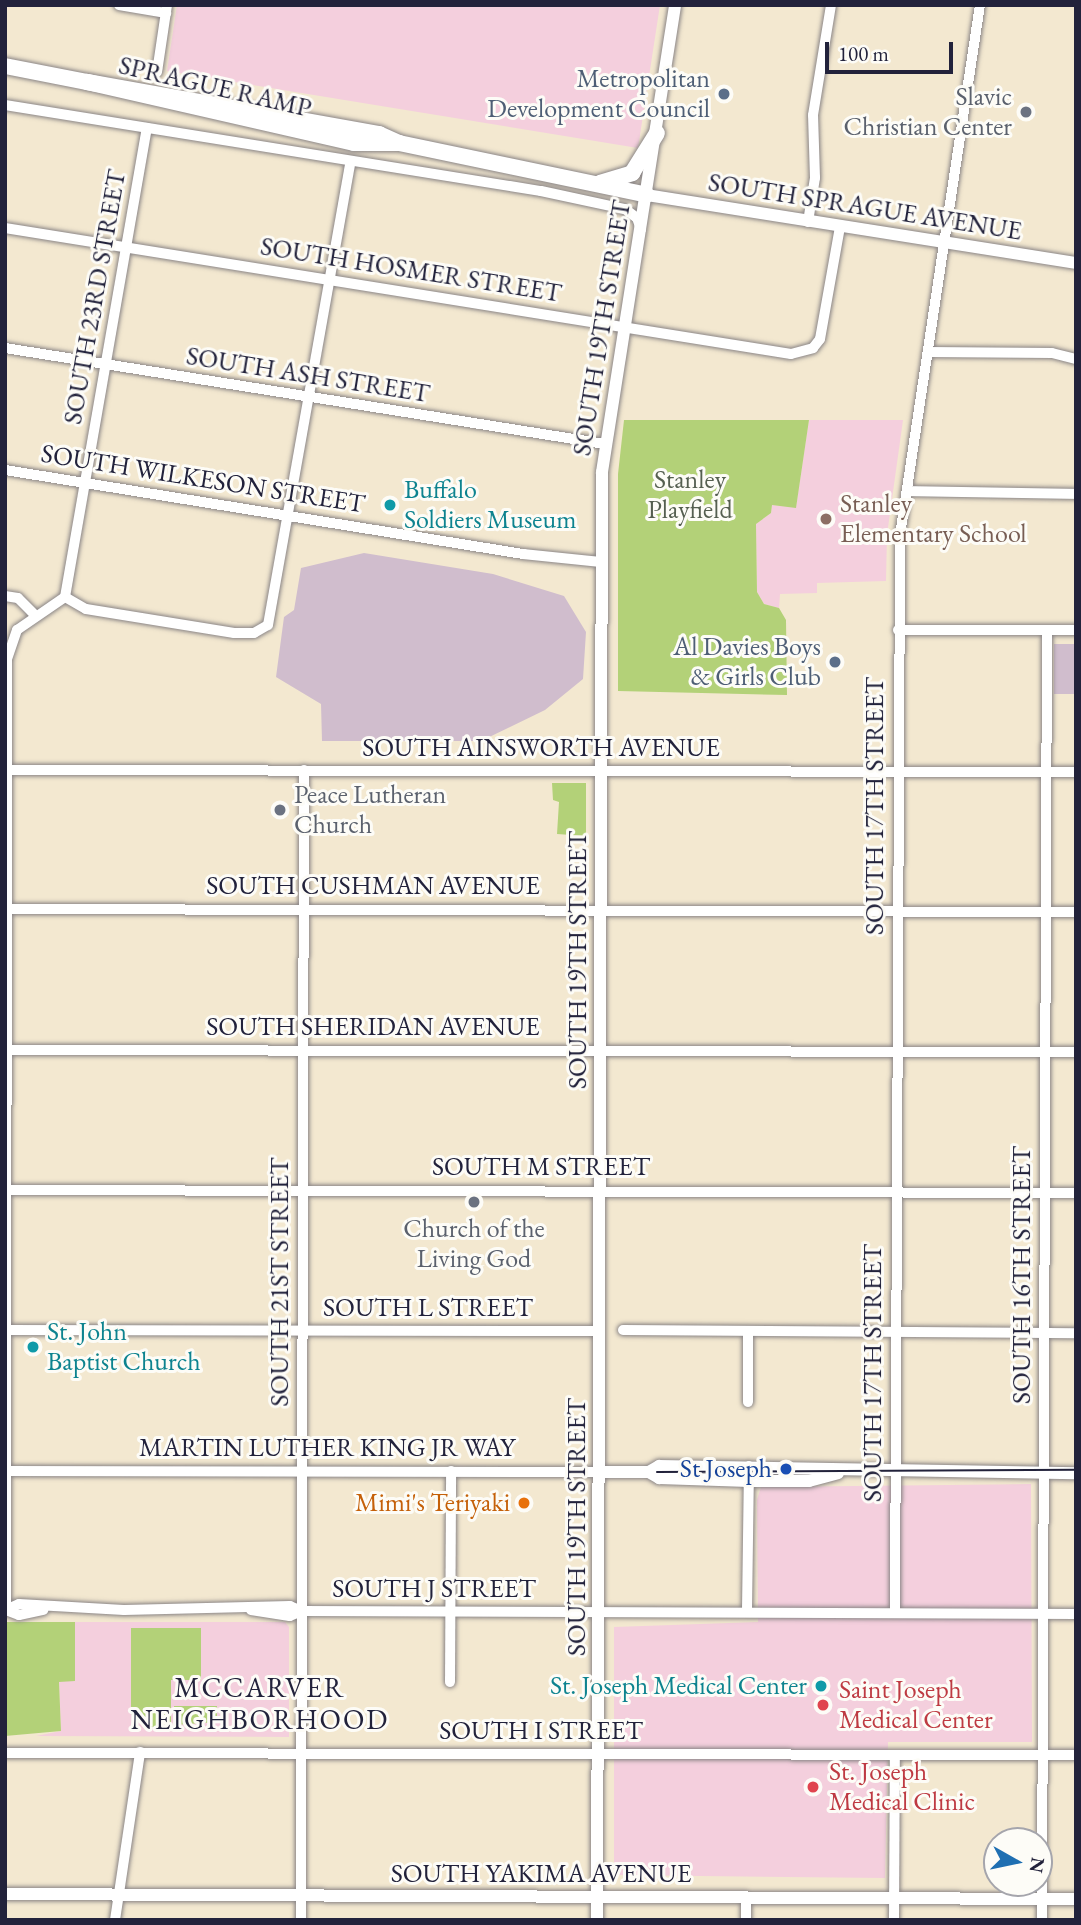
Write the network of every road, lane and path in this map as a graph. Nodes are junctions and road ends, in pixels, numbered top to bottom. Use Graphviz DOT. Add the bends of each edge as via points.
graph roads {
  1 [pos="119,5"];
  2 [pos="675,5"];
  3 [pos="831,5"];
  4 [pos="980,5"];
  5 [pos="167,9"];
  6 [pos="5,66"];
  7 [pos="157,72"];
  8 [pos="5,105"];
  9 [pos="147,128"];
  10 [pos="657,132"];
  11 [pos="351,161"];
  12 [pos="591,184"];
  13 [pos="647,195"];
  14 [pos="808,222"];
  15 [pos="840,227"];
  16 [pos="5,228"];
  17 [pos="641,229"];
  18 [pos="944,244"];
  19 [pos="127,248"];
  20 [pos="1076,263"];
  21 [pos="330,281"];
  22 [pos="624,327"];
  23 [pos="5,348"];
  24 [pos="928,352"];
  25 [pos="1076,359"];
  26 [pos="106,365"];
  27 [pos="310,399"];
  28 [pos="605,444"];
  29 [pos="5,470"];
  30 [pos="86,484"];
  31 [pos="907,491"];
  32 [pos="1076,494"];
  33 [pos="289,517"];
  34 [pos="601,562"];
  35 [pos="5,596"];
  36 [pos="65,597"];
  37 [pos="36,616"];
  38 [pos="11,630"];
  39 [pos="898,630"];
  40 [pos="1046,630"];
  41 [pos="1076,630"];
  42 [pos="7,770"];
  43 [pos="303,770"];
  44 [pos="601,771"];
  45 [pos="898,772"];
  46 [pos="1046,772"];
  47 [pos="1076,772"];
  48 [pos="304,908"];
  49 [pos="6,909"];
  50 [pos="601,910"];
  51 [pos="898,911"];
  52 [pos="1046,912"];
  53 [pos="1076,912"];
  54 [pos="6,1049"];
  55 [pos="303,1049"];
  56 [pos="600,1051"];
  57 [pos="897,1052"];
  58 [pos="1045,1052"];
  59 [pos="1076,1052"];
  60 [pos="304,1188"];
  61 [pos="6,1190"];
  62 [pos="600,1191"];
  63 [pos="897,1192"];
  64 [pos="1045,1193"];
  65 [pos="1076,1193"];
  66 [pos="302,1330"];
  67 [pos="623,1330"];
  68 [pos="6,1331"];
  69 [pos="599,1331"];
  70 [pos="748,1332"];
  71 [pos="896,1332"];
  72 [pos="1044,1333"];
  73 [pos="1076,1333"];
  74 [pos="748,1402"];
  75 [pos="749,1466"];
  76 [pos="5,1471"];
  77 [pos="302,1471"];
  78 [pos="451,1471"];
  79 [pos="599,1472"];
  80 [pos="649,1472"];
  81 [pos="842,1472"];
  82 [pos="896,1473"];
  83 [pos="1044,1473"];
  84 [pos="1076,1474"];
  85 [pos="749,1480"];
  86 [pos="6,1610"];
  87 [pos="747,1610"];
  88 [pos="302,1611"];
  89 [pos="450,1612"];
  90 [pos="599,1612"];
  91 [pos="733,1613"];
  92 [pos="766,1613"];
  93 [pos="895,1613"];
  94 [pos="1043,1614"];
  95 [pos="1076,1614"];
  96 [pos="450,1682"];
  97 [pos="5,1752"];
  98 [pos="140,1752"];
  99 [pos="301,1753"];
  100 [pos="598,1754"];
  101 [pos="895,1755"];
  102 [pos="1043,1755"];
  103 [pos="1076,1755"];
  104 [pos="5,1894"];
  105 [pos="119,1894"];
  106 [pos="300,1896"];
  107 [pos="598,1897"];
  108 [pos="746,1898"];
  109 [pos="894,1898"];
  110 [pos="1042,1899"];
  111 [pos="1076,1899"];
  112 [pos="116,1920"];
  113 [pos="300,1920"];
  114 [pos="597,1920"];
  115 [pos="746,1920"];
  116 [pos="894,1920"];
  117 [pos="1042,1920"];
  1 -- 5 [label="street"];
  2 -- 10 [label="main road, SOUTH 19TH STREET"];
  3 -- 14 [label="street" via="813,115 814,178"];
  4 -- 18 [label="street, SOUTH 17TH STREET"];
  5 -- 7 [label="street"];
  6 -- 12 [label="highway, SPRAGUE RAMP" via="366,132"];
  8 -- 9 [label="street"];
  9 -- 11 [label="street"];
  9 -- 19 [label="street, SOUTH 23RD STREET"];
  10 -- 12 [label="highway" via="632,173"];
  10 -- 13 [label="main road, SOUTH 19TH STREET"];
  11 -- 17 [label="street" via="613,207 632,213"];
  11 -- 21 [label="street"];
  12 -- 13 [label="highway, SPRAGUE RAMP"];
  13 -- 14 [label="main road, SOUTH SPRAGUE AVENUE"];
  13 -- 17 [label="main road, SOUTH 19TH STREET"];
  14 -- 15 [label="main road, SOUTH SPRAGUE AVENUE"];
  15 -- 18 [label="main road, SOUTH SPRAGUE AVENUE"];
  15 -- 22 [label="street, SOUTH HOSMER STREET" via="822,331 809,350 784,353"];
  16 -- 19 [label="street, SOUTH HOSMER STREET"];
  17 -- 22 [label="main road, SOUTH 19TH STREET"];
  18 -- 20 [label="main road, SOUTH SPRAGUE AVENUE"];
  18 -- 24 [label="street, SOUTH 17TH STREET"];
  19 -- 21 [label="street, SOUTH HOSMER STREET"];
  19 -- 26 [label="street, SOUTH 23RD STREET"];
  21 -- 22 [label="street, SOUTH HOSMER STREET"];
  21 -- 27 [label="street"];
  22 -- 28 [label="main road, SOUTH 19TH STREET"];
  23 -- 26 [label="street, SOUTH ASH STREET"];
  24 -- 25 [label="street" via="1052,353"];
  24 -- 31 [label="street, SOUTH 17TH STREET"];
  26 -- 27 [label="street, SOUTH ASH STREET"];
  26 -- 30 [label="street, SOUTH 23RD STREET"];
  27 -- 28 [label="street, SOUTH ASH STREET"];
  27 -- 33 [label="street"];
  28 -- 34 [label="main road, SOUTH 19TH STREET"];
  29 -- 30 [label="street, SOUTH WILKESON STREET"];
  30 -- 33 [label="street, SOUTH WILKESON STREET"];
  30 -- 36 [label="street, SOUTH 23RD STREET"];
  31 -- 32 [label="street"];
  31 -- 39 [label="street, SOUTH 17TH STREET" via="900,535"];
  33 -- 34 [label="street, SOUTH WILKESON STREET"];
  33 -- 36 [label="street" via="275,603 265,628 246,634 221,631 86,609"];
  34 -- 44 [label="main road, SOUTH 19TH STREET"];
  35 -- 37 [label="street" via="18,598"];
  36 -- 37 [label="street"];
  37 -- 38 [label="street"];
  38 -- 42 [label="street"];
  39 -- 40 [label="street"];
  39 -- 45 [label="street, SOUTH 17TH STREET"];
  40 -- 41 [label="street"];
  40 -- 46 [label="street, SOUTH 16TH STREET"];
  42 -- 43 [label="street, SOUTH AINSWORTH AVENUE"];
  42 -- 49 [label="street"];
  43 -- 44 [label="street, SOUTH AINSWORTH AVENUE"];
  43 -- 48 [label="street, SOUTH 21ST STREET"];
  44 -- 45 [label="street, SOUTH AINSWORTH AVENUE"];
  44 -- 50 [label="main road, SOUTH 19TH STREET"];
  45 -- 46 [label="street, SOUTH AINSWORTH AVENUE"];
  45 -- 51 [label="street, SOUTH 17TH STREET"];
  46 -- 47 [label="street, SOUTH AINSWORTH AVENUE"];
  46 -- 52 [label="street, SOUTH 16TH STREET"];
  48 -- 49 [label="street, SOUTH CUSHMAN AVENUE"];
  48 -- 50 [label="street, SOUTH CUSHMAN AVENUE"];
  48 -- 55 [label="street, SOUTH 21ST STREET"];
  49 -- 54 [label="street"];
  50 -- 51 [label="street, SOUTH CUSHMAN AVENUE"];
  50 -- 56 [label="main road, SOUTH 19TH STREET"];
  51 -- 52 [label="street, SOUTH CUSHMAN AVENUE"];
  51 -- 57 [label="street, SOUTH 17TH STREET"];
  52 -- 53 [label="street, SOUTH CUSHMAN AVENUE"];
  52 -- 58 [label="street, SOUTH 16TH STREET"];
  54 -- 55 [label="street, SOUTH SHERIDAN AVENUE"];
  54 -- 61 [label="street"];
  55 -- 56 [label="street, SOUTH SHERIDAN AVENUE"];
  55 -- 60 [label="street, SOUTH 21ST STREET"];
  56 -- 57 [label="street, SOUTH SHERIDAN AVENUE"];
  56 -- 62 [label="main road, SOUTH 19TH STREET"];
  57 -- 58 [label="street, SOUTH SHERIDAN AVENUE"];
  57 -- 63 [label="street, SOUTH 17TH STREET"];
  58 -- 59 [label="street, SOUTH SHERIDAN AVENUE"];
  58 -- 64 [label="street, SOUTH 16TH STREET"];
  60 -- 61 [label="street, SOUTH M STREET"];
  60 -- 62 [label="street, SOUTH M STREET"];
  60 -- 66 [label="street, SOUTH 21ST STREET"];
  61 -- 68 [label="street"];
  62 -- 63 [label="street, SOUTH M STREET"];
  62 -- 69 [label="main road, SOUTH 19TH STREET"];
  63 -- 64 [label="street, SOUTH M STREET"];
  63 -- 71 [label="street, SOUTH 17TH STREET"];
  64 -- 65 [label="street, SOUTH M STREET"];
  64 -- 72 [label="street, SOUTH 16TH STREET"];
  66 -- 68 [label="street, SOUTH L STREET"];
  66 -- 69 [label="street, SOUTH L STREET"];
  66 -- 77 [label="street, SOUTH 21ST STREET"];
  67 -- 70 [label="street"];
  68 -- 76 [label="street"];
  69 -- 79 [label="main road, SOUTH 19TH STREET"];
  70 -- 71 [label="street"];
  70 -- 74 [label="street"];
  71 -- 72 [label="street"];
  71 -- 82 [label="street, SOUTH 17TH STREET"];
  72 -- 73 [label="street"];
  72 -- 83 [label="street, SOUTH 16TH STREET"];
  75 -- 80 [label="main road, MARTIN LUTHER KING JR WAY" via="659,1466"];
  75 -- 81 [label="main road, MARTIN LUTHER KING JR WAY"];
  75 -- 85 [label="street"];
  76 -- 77 [label="street, MARTIN LUTHER KING JR WAY"];
  76 -- 86 [label="street"];
  77 -- 78 [label="street, MARTIN LUTHER KING JR WAY"];
  77 -- 88 [label="street, SOUTH 21ST STREET"];
  78 -- 79 [label="street, MARTIN LUTHER KING JR WAY"];
  78 -- 89 [label="street"];
  79 -- 80 [label="main road, MARTIN LUTHER KING JR WAY"];
  79 -- 90 [label="main road, SOUTH 19TH STREET"];
  80 -- 85 [label="main road, MARTIN LUTHER KING JR WAY" via="659,1478"];
  81 -- 82 [label="main road, MARTIN LUTHER KING JR WAY"];
  81 -- 85 [label="main road, MARTIN LUTHER KING JR WAY" via="809,1480"];
  82 -- 83 [label="main road, MARTIN LUTHER KING JR WAY"];
  82 -- 93 [label="street, SOUTH 17TH STREET"];
  83 -- 84 [label="main road, MARTIN LUTHER KING JR WAY"];
  83 -- 94 [label="street, SOUTH 16TH STREET"];
  85 -- 87 [label="street"];
  86 -- 88 [label="street, SOUTH J STREET" via="19,1604 49,1609 251,1610 290,1606"];
  87 -- 91 [label="street"];
  87 -- 92 [label="street"];
  88 -- 89 [label="street, SOUTH J STREET"];
  88 -- 99 [label="street, SOUTH 21ST STREET"];
  89 -- 90 [label="street, SOUTH J STREET"];
  89 -- 96 [label="street"];
  90 -- 91 [label="street, SOUTH J STREET"];
  90 -- 100 [label="main road, SOUTH 19TH STREET"];
  91 -- 92 [label="street"];
  92 -- 93 [label="street"];
  93 -- 94 [label="street"];
  94 -- 95 [label="street"];
  94 -- 102 [label="street, SOUTH 16TH STREET"];
  97 -- 98 [label="street, SOUTH I STREET"];
  98 -- 99 [label="street, SOUTH I STREET"];
  98 -- 105 [label="street"];
  99 -- 100 [label="street, SOUTH I STREET"];
  99 -- 106 [label="street, SOUTH 21ST STREET"];
  100 -- 101 [label="street, SOUTH I STREET"];
  100 -- 107 [label="main road, SOUTH 19TH STREET"];
  101 -- 102 [label="street, SOUTH I STREET"];
  101 -- 109 [label="street"];
  102 -- 103 [label="street, SOUTH I STREET"];
  102 -- 110 [label="street, SOUTH 16TH STREET"];
  104 -- 105 [label="main road, SOUTH YAKIMA AVENUE"];
  105 -- 106 [label="main road, SOUTH YAKIMA AVENUE"];
  105 -- 112 [label="street"];
  106 -- 107 [label="main road, SOUTH YAKIMA AVENUE"];
  106 -- 113 [label="street, SOUTH 21ST STREET"];
  107 -- 108 [label="main road, SOUTH YAKIMA AVENUE"];
  107 -- 114 [label="main road, SOUTH 19TH STREET"];
  108 -- 109 [label="main road, SOUTH YAKIMA AVENUE"];
  108 -- 115 [label="street"];
  109 -- 110 [label="main road, SOUTH YAKIMA AVENUE"];
  109 -- 116 [label="street"];
  110 -- 111 [label="main road, SOUTH YAKIMA AVENUE"];
  110 -- 117 [label="street, SOUTH 16TH STREET"];
}
